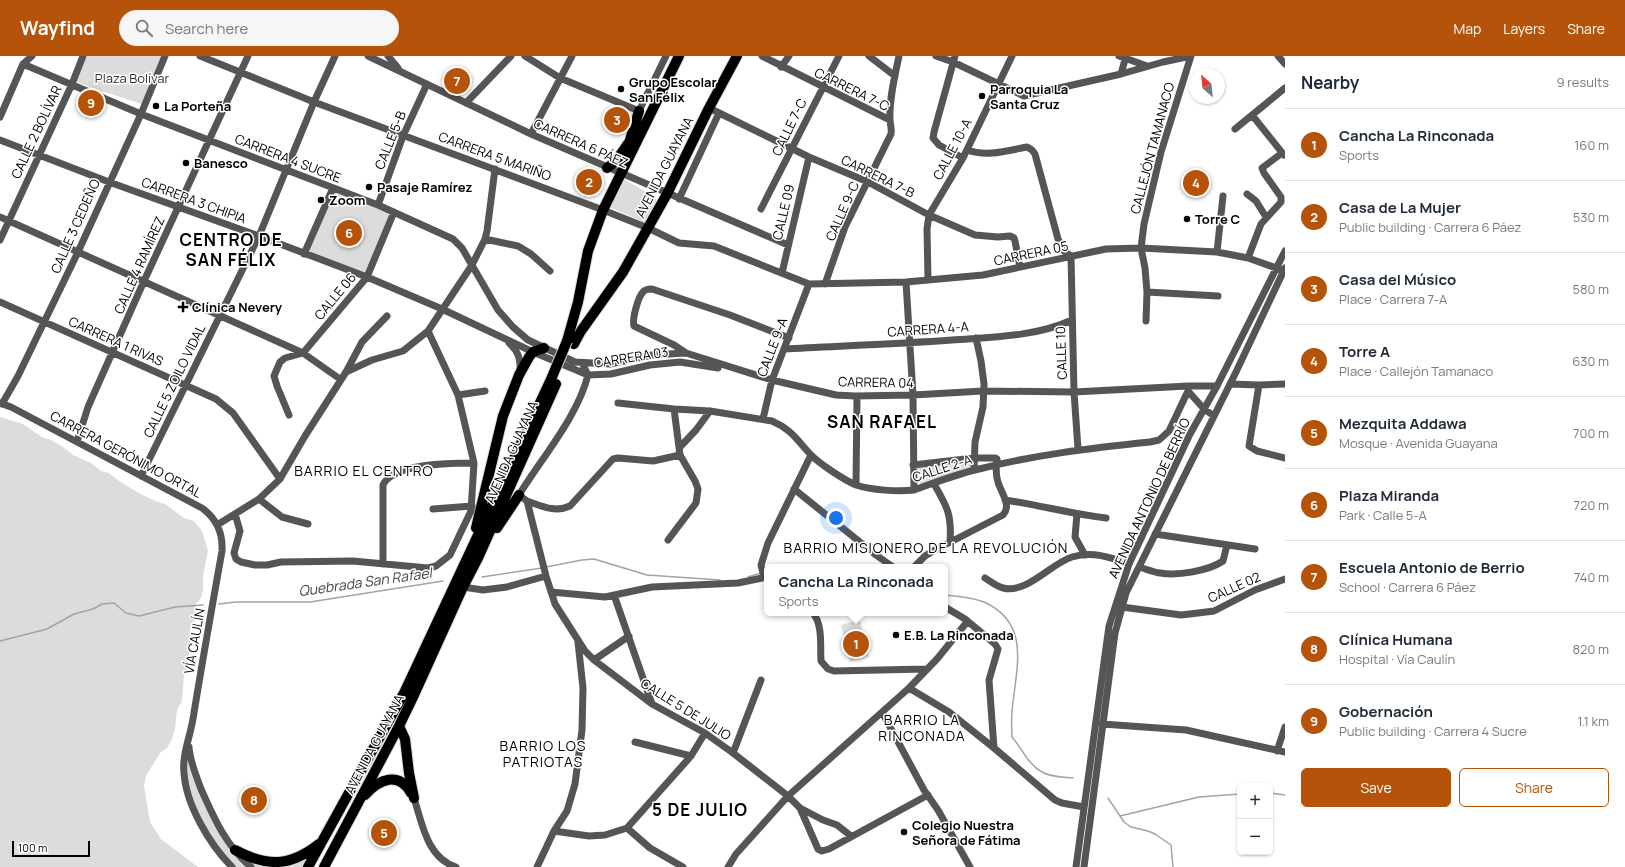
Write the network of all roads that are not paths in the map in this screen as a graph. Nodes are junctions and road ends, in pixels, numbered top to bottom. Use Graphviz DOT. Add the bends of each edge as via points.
graph roads {
  1 [pos="32,56"];
  2 [pos="83,56"];
  3 [pos="165,56"];
  4 [pos="200,56"];
  5 [pos="248,56"];
  6 [pos="335,56"];
  7 [pos="368,56"];
  8 [pos="388,56"];
  9 [pos="511,56"];
  10 [pos="525,56"];
  11 [pos="572,56"];
  12 [pos="666,56"];
  13 [pos="679,56"];
  14 [pos="738,56"];
  15 [pos="762,56"];
  16 [pos="789,56"];
  17 [pos="839,56"];
  18 [pos="869,56"];
  19 [pos="900,56"];
  20 [pos="936,56"];
  21 [pos="1012,56"];
  22 [pos="1191,56"];
  23 [pos="1278,56"];
  24 [pos="1123,57"];
  25 [pos="378,58"];
  26 [pos="954,59"];
  27 [pos="23,64"];
  28 [pos="1285,64"];
  29 [pos="781,66"];
  30 [pos="1147,66"];
  31 [pos="400,70"];
  32 [pos="240,73"];
  33 [pos="1121,74"];
  34 [pos="895,76"];
  35 [pos="560,78"];
  36 [pos="998,83"];
  37 [pos="72,84"];
  38 [pos="427,84"];
  39 [pos="823,87"];
  40 [pos="1285,88"];
  41 [pos="314,102"];
  42 [pos="466,103"];
  43 [pos="709,108"];
  44 [pos="639,111"];
  45 [pos="719,113"];
  46 [pos="141,114"];
  47 [pos="1252,115"];
  48 [pos="0,117"];
  49 [pos="890,120"];
  50 [pos="644,127"];
  51 [pos="1235,129"];
  52 [pos="531,134"];
  53 [pos="403,136"];
  54 [pos="0,140"];
  55 [pos="209,140"];
  56 [pos="630,140"];
  57 [pos="792,149"];
  58 [pos="967,150"];
  59 [pos="1284,154"];
  60 [pos="38,156"];
  61 [pos="808,156"];
  62 [pos="628,158"];
  63 [pos="963,158"];
  64 [pos="607,168"];
  65 [pos="495,169"];
  66 [pos="287,170"];
  67 [pos="621,174"];
  68 [pos="109,182"];
  69 [pos="868,182"];
  70 [pos="333,188"];
  71 [pos="667,194"];
  72 [pos="1247,194"];
  73 [pos="1223,196"];
  74 [pos="679,199"];
  75 [pos="378,205"];
  76 [pos="178,208"];
  77 [pos="761,209"];
  78 [pos="603,210"];
  79 [pos="394,212"];
  80 [pos="929,215"];
  81 [pos="0,216"];
  82 [pos="1266,217"];
  83 [pos="9,220"];
  84 [pos="648,228"];
  85 [pos="260,236"];
  86 [pos="485,239"];
  87 [pos="0,240"];
  88 [pos="788,245"];
  89 [pos="1141,248"];
  90 [pos="1285,251"];
  91 [pos="78,252"];
  92 [pos="1216,252"];
  93 [pos="304,254"];
  94 [pos="1071,256"];
  95 [pos="1248,258"];
  96 [pos="472,265"];
  97 [pos="1020,267"];
  98 [pos="1283,269"];
  99 [pos="550,271"];
  100 [pos="782,273"];
  101 [pos="367,277"];
  102 [pos="928,280"];
  103 [pos="144,281"];
  104 [pos="906,282"];
  105 [pos="809,284"];
  106 [pos="825,284"];
  107 [pos="1147,292"];
  108 [pos="1218,296"];
  109 [pos="0,302"];
  110 [pos="442,309"];
  111 [pos="220,316"];
  112 [pos="387,316"];
  113 [pos="1072,320"];
  114 [pos="1146,321"];
  115 [pos="44,322"];
  116 [pos="428,331"];
  117 [pos="501,337"];
  118 [pos="789,338"];
  119 [pos="976,338"];
  120 [pos="571,343"];
  121 [pos="910,343"];
  122 [pos="544,348"];
  123 [pos="784,349"];
  124 [pos="113,352"];
  125 [pos="533,352"];
  126 [pos="303,353"];
  127 [pos="686,354"];
  128 [pos="582,363"];
  129 [pos="736,370"];
  130 [pos="346,372"];
  131 [pos="588,375"];
  132 [pos="519,376"];
  133 [pos="340,379"];
  134 [pos="772,380"];
  135 [pos="1230,384"];
  136 [pos="1285,384"];
  137 [pos="185,385"];
  138 [pos="1259,385"];
  139 [pos="1217,386"];
  140 [pos="1188,388"];
  141 [pos="485,391"];
  142 [pos="983,391"];
  143 [pos="1074,392"];
  144 [pos="458,395"];
  145 [pos="913,395"];
  146 [pos="857,396"];
  147 [pos="618,403"];
  148 [pos="1,404"];
  149 [pos="674,409"];
  150 [pos="1204,410"];
  151 [pos="710,411"];
  152 [pos="289,415"];
  153 [pos="1214,416"];
  154 [pos="763,419"];
  155 [pos="77,442"];
  156 [pos="680,447"];
  157 [pos="1078,449"];
  158 [pos="680,455"];
  159 [pos="811,455"];
  160 [pos="974,458"];
  161 [pos="1285,458"];
  162 [pos="474,463"];
  163 [pos="913,465"];
  164 [pos="996,465"];
  165 [pos="974,470"];
  166 [pos="141,476"];
  167 [pos="280,479"];
  168 [pos="934,484"];
  169 [pos="856,485"];
  170 [pos="794,489"];
  171 [pos="914,490"];
  172 [pos="518,495"];
  173 [pos="259,499"];
  174 [pos="1005,500"];
  175 [pos="527,501"];
  176 [pos="472,506"];
  177 [pos="433,509"];
  178 [pos="235,514"];
  179 [pos="1077,514"];
  180 [pos="1106,518"];
  181 [pos="308,524"];
  182 [pos="218,525"];
  183 [pos="1155,534"];
  184 [pos="668,540"];
  185 [pos="950,542"];
  186 [pos="222,544"];
  187 [pos="1227,545"];
  188 [pos="1255,549"];
  189 [pos="1085,555"];
  190 [pos="473,556"];
  191 [pos="383,564"];
  192 [pos="889,564"];
  193 [pos="917,564"];
  194 [pos="1129,564"];
  195 [pos="1139,567"];
  196 [pos="545,574"];
  197 [pos="764,576"];
  198 [pos="985,578"];
  199 [pos="1285,580"];
  200 [pos="463,587"];
  201 [pos="551,592"];
  202 [pos="614,595"];
  203 [pos="1122,607"];
  204 [pos="948,609"];
  205 [pos="815,616"];
  206 [pos="968,622"];
  207 [pos="629,636"];
  208 [pos="578,642"];
  209 [pos="594,660"];
  210 [pos="926,669"];
  211 [pos="761,680"];
  212 [pos="909,688"];
  213 [pos="652,704"];
  214 [pos="882,712"];
  215 [pos="1102,724"];
  216 [pos="399,726"];
  217 [pos="1285,728"];
  218 [pos="704,733"];
  219 [pos="188,742"];
  220 [pos="635,742"];
  221 [pos="994,748"];
  222 [pos="1277,751"];
  223 [pos="1285,752"];
  224 [pos="734,753"];
  225 [pos="691,756"];
  226 [pos="928,795"];
  227 [pos="788,796"];
  228 [pos="414,798"];
  229 [pos="358,802"];
  230 [pos="1084,807"];
  231 [pos="800,808"];
  232 [pos="627,828"];
  233 [pos="554,831"];
  234 [pos="851,836"];
  235 [pos="323,840"];
  236 [pos="335,845"];
  237 [pos="235,850"];
  238 [pos="1086,858"];
  239 [pos="232,867"];
  240 [pos="251,867"];
  241 [pos="308,867"];
  242 [pos="324,867"];
  243 [pos="333,867"];
  244 [pos="456,867"];
  245 [pos="537,867"];
  246 [pos="683,867"];
  247 [pos="728,867"];
  248 [pos="970,867"];
  249 [pos="1076,867"];
  250 [pos="1084,867"];
  251 [pos="1089,867"];
  1 -- 27 [label="street"];
  2 -- 37 [label="street, CALLE 2 BOLÍVAR"];
  3 -- 46 [label="street, CALLE 3 CEDEÑO"];
  4 -- 32 [label="street, CARRERA 5 MARIÑO"];
  5 -- 32 [label="street, CALLE 4 RAMÍREZ"];
  6 -- 41 [label="street, CALLE 5 ZOILO VIDAL"];
  7 -- 25 [label="street, CARRERA 6 PÁEZ"];
  8 -- 31 [label="street"];
  9 -- 42 [label="street"];
  10 -- 35 [label="street"];
  11 -- 35 [label="street"];
  12 -- 44 [label="street"];
  13 -- 50 [label="highway, AVENIDA GUAYANA"];
  14 -- 43 [label="highway, AVENIDA GUAYANA"];
  15 -- 29 [label="street, CARRERA 7-C"];
  16 -- 29 [label="street"];
  17 -- 39 [label="street, CALLE 7-C"];
  18 -- 34 [label="street"];
  19 -- 34 [label="street, CALLE 9-C"];
  20 -- 26 [label="street"];
  21 -- 36 [label="street, CALLE 10-A"];
  22 -- 30 [label="street"];
  22 -- 89 [label="street, CALLEJÓN TAMANACO" via="1161,152"];
  23 -- 28 [label="street"];
  24 -- 30 [label="street"];
  24 -- 33 [label="street"];
  25 -- 31 [label="street, CARRERA 6 PÁEZ"];
  26 -- 36 [label="street"];
  26 -- 63 [label="street" via="933,138 939,145"];
  27 -- 37 [label="street, CARRERA 4 SUCRE"];
  27 -- 48 [label="street"];
  29 -- 39 [label="street, CARRERA 7-C"];
  30 -- 33 [label="street"];
  31 -- 38 [label="street, CARRERA 6 PÁEZ"];
  32 -- 41 [label="street, CARRERA 5 MARIÑO"];
  32 -- 55 [label="street, CALLE 4 RAMÍREZ"];
  33 -- 36 [label="street" via="1024,96"];
  34 -- 49 [label="street, CALLE 9-C"];
  35 -- 44 [label="street"];
  35 -- 52 [label="street"];
  36 -- 58 [label="street, CALLE 10-A"];
  37 -- 46 [label="street, CARRERA 4 SUCRE"];
  37 -- 60 [label="street, CALLE 2 BOLÍVAR"];
  38 -- 42 [label="street, CARRERA 6 PÁEZ"];
  38 -- 53 [label="street, CALLE 5-B"];
  39 -- 49 [label="street, CARRERA 7-C"];
  39 -- 57 [label="street, CALLE 7-C"];
  40 -- 47 [label="street"];
  41 -- 53 [label="street, CARRERA 5 MARIÑO"];
  41 -- 66 [label="street, CALLE 5 ZOILO VIDAL"];
  42 -- 52 [label="street, CARRERA 6 PÁEZ"];
  43 -- 45 [label="street, CARRERA 7-B"];
  43 -- 71 [label="highway, AVENIDA GUAYANA"];
  44 -- 56 [label="highway"];
  45 -- 57 [label="street, CARRERA 7-B"];
  45 -- 74 [label="street"];
  46 -- 55 [label="street, CARRERA 4 SUCRE"];
  46 -- 68 [label="street, CALLE 3 CEDEÑO"];
  47 -- 51 [label="street"];
  47 -- 59 [label="street"];
  49 -- 69 [label="street, CALLE 9-C" via="891,134"];
  50 -- 56 [label="highway"];
  50 -- 62 [label="highway, AVENIDA GUAYANA"];
  52 -- 64 [label="street, CARRERA 6 PÁEZ"];
  53 -- 65 [label="street, CARRERA 5 MARIÑO"];
  53 -- 75 [label="street, CALLE 5-B"];
  54 -- 60 [label="street, CARRERA 3 CHIPIA"];
  55 -- 66 [label="street, CARRERA 4 SUCRE"];
  55 -- 76 [label="street, CALLE 4 RAMÍREZ"];
  56 -- 62 [label="highway"];
  56 -- 64 [label="highway" via="617,161"];
  57 -- 61 [label="street, CARRERA 7-B"];
  57 -- 77 [label="street, CALLE 7-C"];
  58 -- 63 [label="street, CALLE 10-A"];
  58 -- 94 [label="street" via="988,154 1027,147 1032,150 1058,239 1064,251"];
  59 -- 82 [label="street" via="1263,167 1264,173 1281,199 1279,205"];
  60 -- 68 [label="street, CARRERA 3 CHIPIA"];
  60 -- 83 [label="street, CALLE 2 BOLÍVAR"];
  61 -- 69 [label="street, CARRERA 7-B"];
  61 -- 88 [label="street, CALLE 09"];
  62 -- 67 [label="highway, AVENIDA GUAYANA"];
  63 -- 80 [label="street, CALLE 10-A"];
  64 -- 67 [label="street, CARRERA 6 PÁEZ"];
  65 -- 78 [label="street, CARRERA 5 MARIÑO"];
  65 -- 86 [label="street"];
  66 -- 70 [label="street, CARRERA 4 SUCRE"];
  66 -- 85 [label="street, CALLE 5 ZOILO VIDAL"];
  67 -- 71 [label="street, CARRERA 6 PÁEZ"];
  67 -- 78 [label="highway, AVENIDA GUAYANA"];
  68 -- 76 [label="street, CARRERA 3 CHIPIA"];
  68 -- 91 [label="street, CALLE 3 CEDEÑO"];
  69 -- 80 [label="street, CARRERA 7-B"];
  69 -- 106 [label="street, CALLE 9-C" via="845,227"];
  70 -- 75 [label="street, CARRERA 4 SUCRE"];
  70 -- 93 [label="street"];
  71 -- 74 [label="street, CARRERA 6 PÁEZ"];
  71 -- 84 [label="highway, AVENIDA GUAYANA"];
  72 -- 82 [label="street" via="1256,201"];
  73 -- 92 [label="street"];
  74 -- 88 [label="street, CARRERA 6 PÁEZ"];
  75 -- 79 [label="street, CARRERA 4 SUCRE"];
  76 -- 85 [label="street, CARRERA 3 CHIPIA"];
  76 -- 103 [label="street, CALLE 4 RAMÍREZ"];
  78 -- 84 [label="street, CARRERA 5 MARIÑO"];
  78 -- 120 [label="highway, AVENIDA GUAYANA" via="588,251"];
  79 -- 96 [label="street, CARRERA 4 SUCRE" via="452,239 462,248"];
  79 -- 101 [label="street, CALLE 06"];
  80 -- 97 [label="street, CARRERA 7-B" via="975,235 1014,238"];
  80 -- 102 [label="street, CALLE 10-A"];
  81 -- 83 [label="street"];
  82 -- 95 [label="street"];
  83 -- 87 [label="street, CALLE 2 BOLÍVAR"];
  83 -- 91 [label="street"];
  84 -- 100 [label="street, CARRERA 5 MARIÑO" via="679,243 714,246"];
  84 -- 120 [label="highway, AVENIDA GUAYANA" via="623,272"];
  85 -- 93 [label="street, CARRERA 3 CHIPIA"];
  85 -- 111 [label="street, CALLE 5 ZOILO VIDAL"];
  86 -- 96 [label="street"];
  86 -- 99 [label="street" via="518,246"];
  88 -- 100 [label="street, CALLE 09"];
  89 -- 92 [label="street, CARRERA 05"];
  89 -- 94 [label="street, CARRERA 05" via="1106,249"];
  89 -- 107 [label="street, CALLEJÓN TAMANACO"];
  90 -- 98 [label="street, AVENIDA ANTONIO DE BERRÍO"];
  91 -- 103 [label="street"];
  91 -- 115 [label="street, CALLE 3 CEDEÑO"];
  92 -- 95 [label="street, CARRERA 05"];
  93 -- 101 [label="street, CARRERA 3 CHIPIA"];
  94 -- 97 [label="street, CARRERA 05"];
  94 -- 113 [label="street, CALLE 10"];
  95 -- 98 [label="street, CARRERA 05"];
  96 -- 110 [label="street"];
  96 -- 122 [label="street, CARRERA 4 SUCRE" via="498,310 528,340"];
  97 -- 102 [label="street, CARRERA 05" via="983,275"];
  98 -- 135 [label="street, AVENIDA ANTONIO DE BERRÍO"];
  98 -- 139 [label="street, AVENIDA ANTONIO DE BERRÍO"];
  100 -- 105 [label="street, CARRERA 05"];
  101 -- 110 [label="street, CARRERA 3 CHIPIA"];
  101 -- 126 [label="street, CALLE 06"];
  102 -- 104 [label="street, CARRERA 05"];
  103 -- 111 [label="street"];
  103 -- 124 [label="street, CALLE 4 RAMÍREZ"];
  104 -- 106 [label="street, CARRERA 05"];
  104 -- 121 [label="street"];
  105 -- 106 [label="street, CARRERA 05"];
  105 -- 118 [label="street, CALLE 9-A"];
  107 -- 108 [label="street"];
  107 -- 114 [label="street, CALLEJÓN TAMANACO"];
  109 -- 115 [label="street, CARRERA 1 RIVAS"];
  110 -- 116 [label="street"];
  110 -- 117 [label="street, CARRERA 3 CHIPIA"];
  111 -- 126 [label="street"];
  111 -- 137 [label="street, CALLE 5 ZOILO VIDAL"];
  112 -- 130 [label="street" via="362,342"];
  113 -- 119 [label="street, CARRERA 4-A" via="1033,332"];
  113 -- 143 [label="street, CALLE 10"];
  115 -- 124 [label="street, CARRERA 1 RIVAS"];
  115 -- 148 [label="street, CALLE 3 CEDEÑO" via="18,376"];
  116 -- 130 [label="street" via="403,351 372,360"];
  116 -- 144 [label="street"];
  117 -- 125 [label="street, CARRERA 3 CHIPIA"];
  117 -- 132 [label="street" via="514,347 519,355"];
  118 -- 123 [label="street, CALLE 9-A"];
  118 -- 127 [label="street" via="652,289 642,292 632,320 634,326 674,345"];
  119 -- 121 [label="street, CARRERA 4-A"];
  119 -- 142 [label="street" via="983,372"];
  120 -- 190 [label="highway, AVENIDA GUAYANA, bridge"];
  121 -- 123 [label="street, CARRERA 4-A"];
  121 -- 145 [label="street"];
  122 -- 125 [label="highway"];
  122 -- 128 [label="street, CARRERA 04"];
  123 -- 134 [label="street, CALLE 9-A"];
  124 -- 137 [label="street, CARRERA 1 RIVAS"];
  124 -- 155 [label="street, CALLE 4 RAMÍREZ" via="88,407"];
  125 -- 131 [label="street, CARRERA 03"];
  125 -- 132 [label="highway"];
  126 -- 133 [label="street"];
  126 -- 152 [label="street" via="285,358 280,362 274,376"];
  127 -- 128 [label="street, CARRERA 04" via="652,355 610,364"];
  127 -- 129 [label="street, CARRERA 04"];
  128 -- 131 [label="street"];
  129 -- 131 [label="street, CARRERA 03" via="680,362 650,365 611,374"];
  129 -- 134 [label="street, CARRERA 04"];
  130 -- 133 [label="street"];
  131 -- 172 [label="street" via="575,407"];
  132 -- 190 [label="highway" via="503,416"];
  133 -- 167 [label="street"];
  134 -- 146 [label="street, CARRERA 04" via="836,395"];
  134 -- 154 [label="street, CALLE 9-A"];
  135 -- 138 [label="street"];
  135 -- 153 [label="street, AVENIDA ANTONIO DE BERRÍO"];
  136 -- 138 [label="street"];
  137 -- 166 [label="street, CALLE 5 ZOILO VIDAL"];
  137 -- 167 [label="street, CARRERA 1 RIVAS" via="216,399 233,413"];
  138 -- 161 [label="street" via="1249,446 1257,451"];
  139 -- 140 [label="street, CARRERA 04"];
  139 -- 150 [label="street, AVENIDA ANTONIO DE BERRÍO"];
  140 -- 143 [label="street, CARRERA 04"];
  140 -- 150 [label="street"];
  140 -- 157 [label="street, CALLE 2-A" via="1169,431 1159,440"];
  141 -- 144 [label="street"];
  142 -- 143 [label="street, CARRERA 04"];
  142 -- 145 [label="street, CARRERA 04"];
  142 -- 160 [label="street" via="983,407"];
  143 -- 157 [label="street, CALLE 10"];
  144 -- 162 [label="street"];
  145 -- 146 [label="street, CARRERA 04"];
  145 -- 163 [label="street"];
  146 -- 169 [label="street"];
  147 -- 149 [label="street, CALLE 2-A"];
  148 -- 155 [label="street, CARRERA GERÓNIMO ORTAL"];
  149 -- 151 [label="street, CALLE 2-A"];
  149 -- 156 [label="street"];
  150 -- 153 [label="street"];
  150 -- 194 [label="street, AVENIDA ANTONIO DE BERRÍO" via="1190,434"];
  151 -- 154 [label="street, CALLE 2-A"];
  151 -- 156 [label="street"];
  153 -- 183 [label="street, AVENIDA ANTONIO DE BERRÍO"];
  154 -- 159 [label="street, CALLE 2-A" via="781,425 798,439"];
  155 -- 166 [label="street, CARRERA GERÓNIMO ORTAL"];
  156 -- 158 [label="street"];
  157 -- 164 [label="street, CALLE 2-A"];
  158 -- 175 [label="street" via="653,461 613,459 570,506 562,510"];
  158 -- 184 [label="street" via="695,481 698,495 696,502"];
  159 -- 169 [label="street, CALLE 2-A" via="825,467"];
  159 -- 170 [label="street"];
  160 -- 163 [label="street"];
  160 -- 164 [label="street" via="993,457 997,459"];
  160 -- 165 [label="street"];
  162 -- 176 [label="street"];
  162 -- 191 [label="street" via="427,464 386,478 383,485"];
  163 -- 171 [label="street"];
  164 -- 165 [label="street, CALLE 2-A"];
  164 -- 174 [label="street" via="997,480"];
  165 -- 168 [label="street, CALLE 2-A"];
  166 -- 182 [label="street, CARRERA GERÓNIMO ORTAL" via="202,508"];
  167 -- 173 [label="street"];
  168 -- 171 [label="street, CALLE 2-A"];
  168 -- 185 [label="street" via="948,510 951,524"];
  169 -- 171 [label="street, CALLE 2-A"];
  170 -- 192 [label="street"];
  170 -- 197 [label="street" via="768,543 761,565"];
  172 -- 175 [label="street"];
  172 -- 190 [label="highway"];
  173 -- 178 [label="street"];
  173 -- 181 [label="street" via="282,517"];
  174 -- 179 [label="street"];
  174 -- 185 [label="street" via="1006,511 1003,516"];
  175 -- 196 [label="street, CALLE 5 DE JULIO"];
  176 -- 177 [label="street"];
  176 -- 191 [label="street" via="450,555 436,566 428,568"];
  178 -- 182 [label="street"];
  178 -- 191 [label="street" via="240,531 234,554 236,560 241,562 267,565 281,562 353,561"];
  179 -- 180 [label="street"];
  179 -- 189 [label="street" via="1075,537"];
  182 -- 186 [label="street, CARRERA GERÓNIMO ORTAL"];
  183 -- 187 [label="street"];
  183 -- 195 [label="street, AVENIDA ANTONIO DE BERRÍO"];
  185 -- 193 [label="street" via="925,556"];
  186 -- 219 [label="street, VÍA CAULÍN"];
  187 -- 188 [label="street"];
  187 -- 195 [label="street" via="1223,561 1213,567 1191,572 1160,573"];
  189 -- 194 [label="street" via="1107,555"];
  189 -- 198 [label="street" via="1073,556 1062,561 1030,583 1016,588 1002,588"];
  190 -- 200 [label="highway, AVENIDA GUAYANA"];
  190 -- 235 [label="highway, AVENIDA GUAYANA" via="404,693"];
  194 -- 230 [label="street, AVENIDA ANTONIO DE BERRÍO" via="1109,626"];
  195 -- 203 [label="street, AVENIDA ANTONIO DE BERRÍO" via="1126,592"];
  196 -- 200 [label="street" via="506,588 483,590"];
  196 -- 201 [label="street, CALLE 5 DE JULIO"];
  197 -- 202 [label="street" via="738,583 652,587"];
  199 -- 203 [label="street, CALLE 02" via="1255,590 1214,611 1181,615"];
  200 -- 216 [label="highway, AVENIDA GUAYANA"];
  201 -- 202 [label="street" via="605,597"];
  201 -- 208 [label="street, CALLE 5 DE JULIO" via="555,604"];
  202 -- 207 [label="street"];
  203 -- 215 [label="street, AVENIDA ANTONIO DE BERRÍO" via="1115,632"];
  204 -- 206 [label="street"];
  205 -- 210 [label="street" via="820,632 821,661 828,669"];
  206 -- 210 [label="street"];
  206 -- 221 [label="street" via="998,649 989,680"];
  207 -- 209 [label="street"];
  207 -- 213 [label="street"];
  208 -- 209 [label="street, CALLE 5 DE JULIO"];
  208 -- 233 [label="street" via="584,688 582,730 575,784 567,811"];
  209 -- 213 [label="street, CALLE 5 DE JULIO"];
  210 -- 212 [label="street"];
  211 -- 224 [label="street"];
  212 -- 214 [label="street"];
  212 -- 221 [label="street" via="950,712"];
  213 -- 218 [label="street, CALLE 5 DE JULIO"];
  214 -- 226 [label="street"];
  214 -- 227 [label="street"];
  215 -- 222 [label="street" via="1186,730"];
  215 -- 238 [label="street, AVENIDA ANTONIO DE BERRÍO"];
  216 -- 228 [label="highway" via="405,739"];
  216 -- 229 [label="highway, AVENIDA GUAYANA"];
  217 -- 222 [label="street"];
  218 -- 224 [label="street, CALLE 5 DE JULIO"];
  218 -- 225 [label="street"];
  219 -- 237 [label="street, VÍA CAULÍN" via="191,762 213,818"];
  219 -- 239 [label="street, VÍA CAULÍN" via="183,766 189,796 209,837"];
  220 -- 225 [label="street"];
  221 -- 230 [label="street" via="1055,800"];
  222 -- 223 [label="street"];
  224 -- 227 [label="street, CALLE 5 DE JULIO"];
  225 -- 232 [label="street"];
  226 -- 234 [label="street"];
  226 -- 248 [label="street"];
  227 -- 231 [label="street, CALLE 5 DE JULIO"];
  227 -- 247 [label="street" via="736,854"];
  228 -- 229 [label="highway" via="402,781 392,779 370,788"];
  228 -- 244 [label="street" via="426,839 435,853"];
  229 -- 236 [label="highway, AVENIDA GUAYANA"];
  230 -- 249 [label="street, AVENIDA ANTONIO DE BERRÍO"];
  231 -- 234 [label="street" via="837,825"];
  231 -- 234 [label="street, CALLE 5 DE JULIO" via="818,849 826,850"];
  232 -- 233 [label="street" via="605,835 589,836"];
  232 -- 246 [label="street" via="650,848"];
  233 -- 245 [label="street"];
  235 -- 237 [label="highway" via="304,856 282,864 257,861"];
  235 -- 241 [label="highway, AVENIDA GUAYANA"];
  236 -- 242 [label="highway, AVENIDA GUAYANA"];
  236 -- 243 [label="highway"];
  237 -- 240 [label="street, VÍA CAULÍN"];
  238 -- 250 [label="street, AVENIDA ANTONIO DE BERRÍO"];
  238 -- 251 [label="street"];
}
